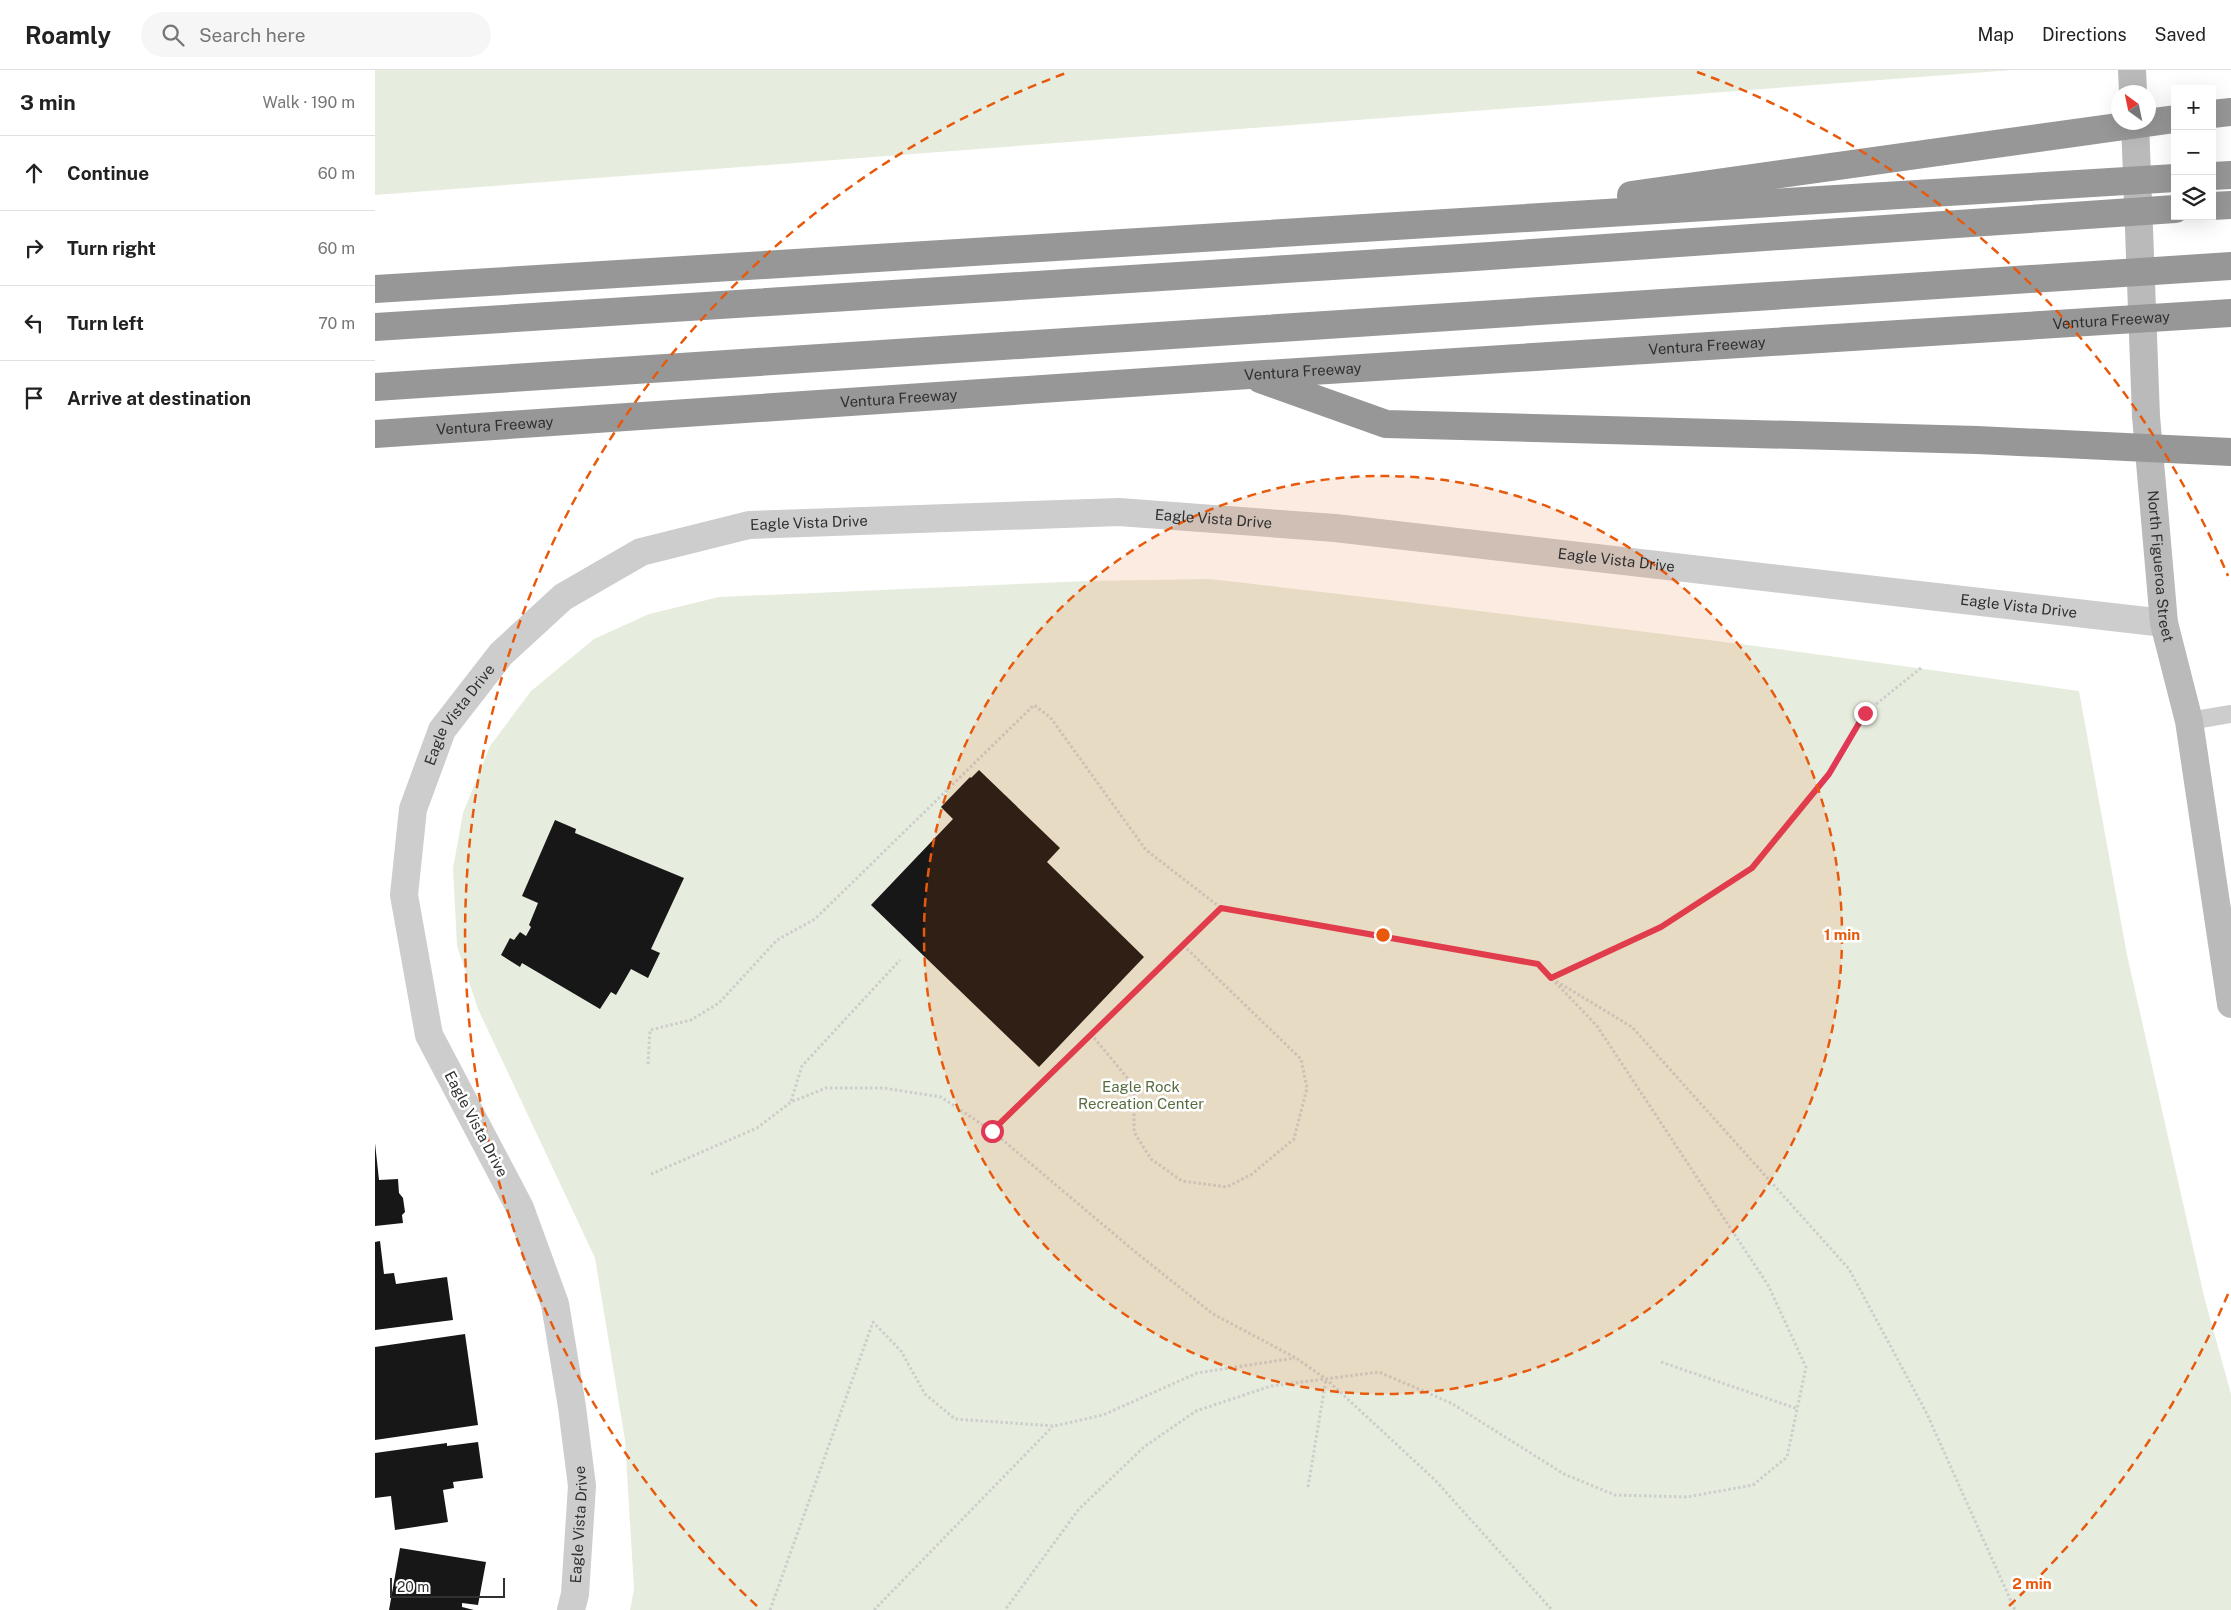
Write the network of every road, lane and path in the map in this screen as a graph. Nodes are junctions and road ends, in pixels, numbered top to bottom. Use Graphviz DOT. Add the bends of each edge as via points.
graph roads {
  1 [pos="2133,70"];
  2 [pos="2133,85"];
  3 [pos="2231,112"];
  4 [pos="2216,114"];
  5 [pos="2171,120"];
  6 [pos="2135,130"];
  7 [pos="2231,175"];
  8 [pos="2216,176"];
  9 [pos="2171,178"];
  10 [pos="2231,205"];
  11 [pos="2216,206"];
  12 [pos="2171,208"];
  13 [pos="1432,223"];
  14 [pos="2231,266"];
  15 [pos="375,289"];
  16 [pos="2231,313"];
  17 [pos="375,327"];
  18 [pos="1249,375"];
  19 [pos="375,387"];
  20 [pos="375,434"];
  21 [pos="2231,452"];
  22 [pos="2164,623"];
  23 [pos="1921,668"];
  24 [pos="2231,714"];
  25 [pos="2189,721"];
  26 [pos="1221,908"];
  27 [pos="1183,945"];
  28 [pos="901,960"];
  29 [pos="1551,978"];
  30 [pos="2231,1004"];
  31 [pos="1091,1034"];
  32 [pos="648,1064"];
  33 [pos="791,1102"];
  34 [pos="992,1131"];
  35 [pos="651,1174"];
  36 [pos="1296,1358"];
  37 [pos="1661,1362"];
  38 [pos="1326,1378"];
  39 [pos="1798,1409"];
  40 [pos="1054,1426"];
  41 [pos="1308,1487"];
  42 [pos="571,1610"];
  43 [pos="769,1610"];
  44 [pos="874,1610"];
  45 [pos="1005,1610"];
  46 [pos="1552,1610"];
  47 [pos="2015,1610"];
  1 -- 2 [label="main road"];
  3 -- 4 [label="highway"];
  5 -- 13 [label="highway"];
  6 -- 22 [label="main road, North Figueroa Street" via="2146,416"];
  7 -- 8 [label="highway"];
  9 -- 13 [label="highway"];
  10 -- 11 [label="highway"];
  12 -- 17 [label="highway"];
  13 -- 15 [label="highway"];
  14 -- 19 [label="highway"];
  16 -- 18 [label="highway, Ventura Freeway"];
  18 -- 20 [label="highway, Ventura Freeway"];
  18 -- 21 [label="highway" via="1386,424 1977,440"];
  22 -- 25 [label="main road, North Figueroa Street"];
  22 -- 42 [label="street, Eagle Vista Drive" via="1335,528 1119,512 749,525 641,552 563,597 501,654 442,730 413,809 404,895 429,1035 520,1208 555,1304 582,1486 575,1594"];
  23 -- 29 [label="path" via="1865,713 1829,774 1752,868 1661,927"];
  24 -- 25 [label="lane"];
  25 -- 30 [label="main road, North Figueroa Street"];
  26 -- 27 [label="path"];
  26 -- 29 [label="path" via="1538,964"];
  26 -- 32 [label="path" via="1146,850 1050,717 1034,704 815,919 777,940 719,1003 691,1020 650,1030"];
  27 -- 31 [label="path"];
  27 -- 31 [label="path" via="1301,1060 1307,1088 1294,1139 1252,1174 1227,1186 1182,1181 1151,1159 1134,1132 1134,1086"];
  28 -- 33 [label="path" via="801,1066"];
  29 -- 39 [label="path" via="1597,1026 1768,1285 1806,1367"];
  29 -- 47 [label="path" via="1632,1027 1849,1269 1927,1414"];
  31 -- 34 [label="path"];
  33 -- 34 [label="path" via="826,1088 883,1088 941,1097"];
  33 -- 35 [label="path" via="757,1128"];
  34 -- 36 [label="path" via="1213,1314"];
  36 -- 38 [label="path"];
  36 -- 40 [label="path" via="1197,1374 1103,1416"];
  37 -- 39 [label="path"];
  38 -- 39 [label="path" via="1379,1372 1451,1403 1564,1474 1615,1495 1687,1497 1753,1485 1787,1457"];
  38 -- 41 [label="path"];
  38 -- 45 [label="path" via="1271,1386 1196,1411 1144,1446 1079,1509"];
  38 -- 46 [label="path" via="1435,1480"];
  40 -- 43 [label="path" via="955,1419 925,1394 901,1351 873,1322"];
  40 -- 44 [label="path"];
}
